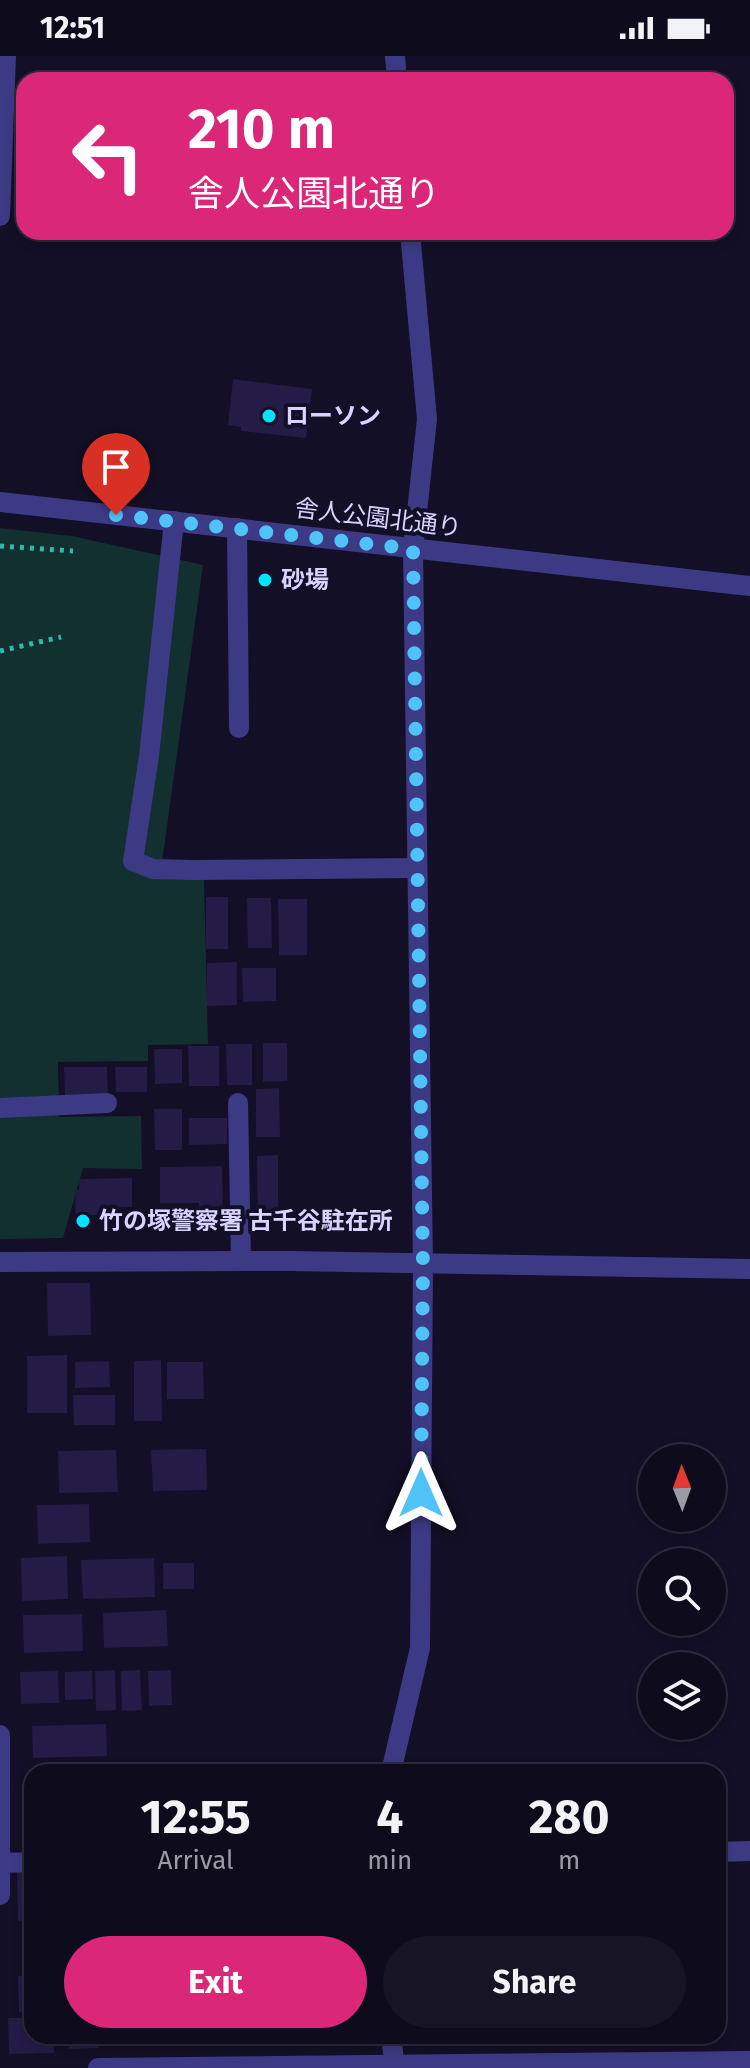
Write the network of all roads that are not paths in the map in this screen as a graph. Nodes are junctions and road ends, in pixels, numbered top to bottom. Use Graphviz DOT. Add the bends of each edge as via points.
graph roads {
  1 [pos="6,56"];
  2 [pos="0,216"];
  3 [pos="411,240"];
  4 [pos="0,502"];
  5 [pos="174,521"];
  6 [pos="237,528"];
  7 [pos="413,549"];
  8 [pos="750,586"];
  9 [pos="239,728"];
  10 [pos="416,868"];
  11 [pos="107,1103"];
  12 [pos="238,1103"];
  13 [pos="0,1108"];
  14 [pos="241,1261"];
  15 [pos="0,1262"];
  16 [pos="423,1265"];
  17 [pos="750,1269"];
  18 [pos="0,1735"];
  19 [pos="393,1764"];
  20 [pos="750,1851"];
  21 [pos="726,1852"];
  22 [pos="24,1862"];
  23 [pos="1,1863"];
  24 [pos="0,1895"];
  25 [pos="392,2044"];
  26 [pos="750,2061"];
  27 [pos="394,2067"];
  28 [pos="98,2068"];
  1 -- 2 [label="street"];
  3 -- 7 [label="street" via="427,419"];
  4 -- 5 [label="street, 舎人公園北通り"];
  5 -- 6 [label="street, 舎人公園北通り"];
  5 -- 10 [label="street" via="133,861 153,869 192,870"];
  6 -- 7 [label="street, 舎人公園北通り"];
  6 -- 9 [label="street"];
  7 -- 8 [label="street, 舎人公園北通り"];
  7 -- 10 [label="street"];
  10 -- 16 [label="street"];
  11 -- 13 [label="street"];
  12 -- 14 [label="street"];
  14 -- 15 [label="street"];
  14 -- 16 [label="street"];
  16 -- 17 [label="street"];
  16 -- 19 [label="street" via="420,1648"];
  18 -- 23 [label="street"];
  20 -- 21 [label="street"];
  22 -- 23 [label="street"];
  23 -- 24 [label="street"];
  25 -- 27 [label="street"];
  26 -- 27 [label="street"];
  27 -- 28 [label="street"];
}
